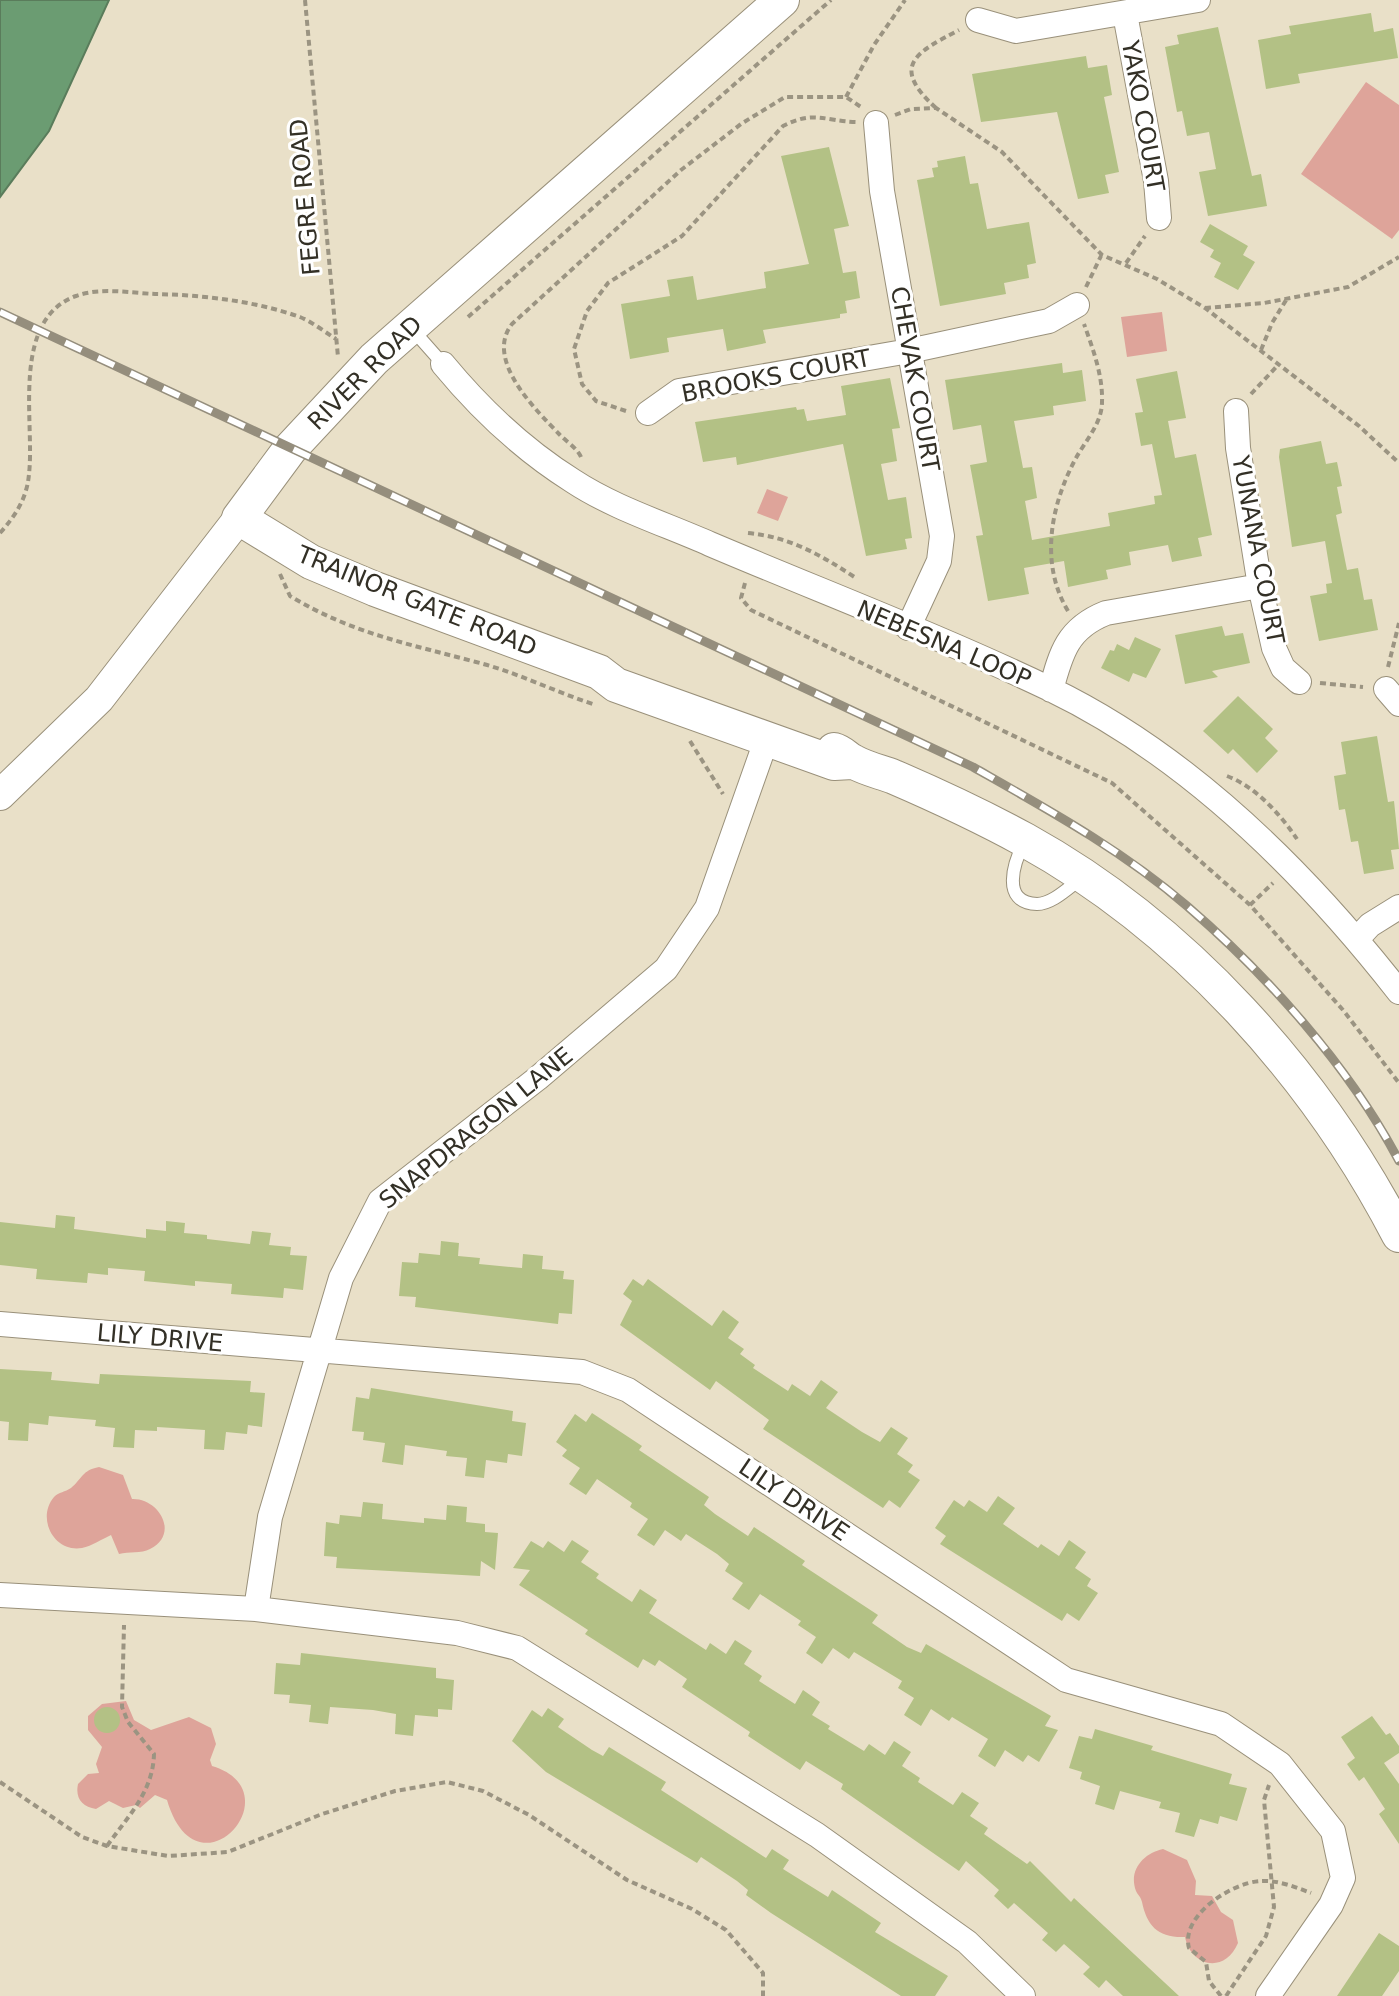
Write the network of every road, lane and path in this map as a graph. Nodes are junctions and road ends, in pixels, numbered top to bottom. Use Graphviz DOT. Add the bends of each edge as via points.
graph roads {
  1 [pos="305,0"];
  2 [pos="782,0"];
  3 [pos="831,0"];
  4 [pos="905,0"];
  5 [pos="1198,0"];
  6 [pos="1125,14"];
  7 [pos="978,20"];
  8 [pos="846,97"];
  9 [pos="936,108"];
  10 [pos="876,123"];
  11 [pos="1159,218"];
  12 [pos="1102,255"];
  13 [pos="1399,257"];
  14 [pos="1126,263"];
  15 [pos="1288,297"];
  16 [pos="1077,305"];
  17 [pos="1205,308"];
  18 [pos="462,321"];
  19 [pos="410,327"];
  20 [pos="336,339"];
  21 [pos="1261,350"];
  22 [pos="909,351"];
  23 [pos="443,364"];
  24 [pos="1279,364"];
  25 [pos="342,391"];
  26 [pos="1236,411"];
  27 [pos="648,413"];
  28 [pos="557,443"];
  29 [pos="581,460"];
  30 [pos="1399,463"];
  31 [pos="592,465"];
  32 [pos="239,518"];
  33 [pos="743,532"];
  34 [pos="0,533"];
  35 [pos="278,542"];
  36 [pos="749,574"];
  37 [pos="862,581"];
  38 [pos="1260,586"];
  39 [pos="1399,623"];
  40 [pos="1078,626"];
  41 [pos="908,628"];
  42 [pos="599,672"];
  43 [pos="1299,682"];
  44 [pos="1051,690"];
  45 [pos="1392,697"];
  46 [pos="605,708"];
  47 [pos="685,737"];
  48 [pos="767,738"];
  49 [pos="852,762"];
  50 [pos="0,795"];
  51 [pos="744,802"];
  52 [pos="1025,840"];
  53 [pos="1084,876"];
  54 [pos="1275,882"];
  55 [pos="1250,905"];
  56 [pos="1399,907"];
  57 [pos="1357,939"];
  58 [pos="1399,992"];
  59 [pos="1399,1083"];
  60 [pos="1399,1235"];
  61 [pos="0,1324"];
  62 [pos="322,1351"];
  63 [pos="0,1595"];
  64 [pos="125,1602"];
  65 [pos="256,1609"];
  66 [pos="1280,1764"];
  67 [pos="0,1782"];
  68 [pos="107,1846"];
  69 [pos="1272,1881"];
  70 [pos="1331,1905"];
  71 [pos="763,1996"];
  72 [pos="1023,1996"];
  73 [pos="1224,1996"];
  74 [pos="1268,1996"];
  1 -- 20 [label="path, FEGRE ROAD"];
  2 -- 19 [label="main road, RIVER ROAD"];
  3 -- 18 [label="path"];
  4 -- 8 [label="path"];
  5 -- 6 [label="street"];
  6 -- 7 [label="street" via="1016,31"];
  6 -- 11 [label="street, YAKO COURT"];
  7 -- 9 [label="path" via="922,50 912,61 916,90"];
  8 -- 10 [label="path"];
  8 -- 29 [label="path" via="785,97 741,124 681,170 504,334 512,376"];
  9 -- 10 [label="path" via="911,109"];
  9 -- 12 [label="path" via="1002,152"];
  10 -- 22 [label="street, CHEVAK COURT"];
  10 -- 27 [label="path" via="820,115 799,117 783,126 682,236 608,283 587,311 574,349 582,384 596,401 615,410"];
  11 -- 14 [label="path"];
  12 -- 14 [label="path"];
  12 -- 16 [label="path"];
  13 -- 15 [label="path" via="1348,287"];
  14 -- 17 [label="path"];
  15 -- 17 [label="path"];
  15 -- 21 [label="path"];
  16 -- 22 [label="street, BROOKS COURT" via="1049,321"];
  16 -- 40 [label="path" via="1096,357 1102,404 1095,429 1058,494 1050,531 1055,573"];
  17 -- 21 [label="path"];
  19 -- 23 [label="lane"];
  19 -- 25 [label="main road, RIVER ROAD"];
  20 -- 25 [label="path, FEGRE ROAD"];
  20 -- 34 [label="path" via="302,318 236,301 167,294 75,296 52,311 36,343 29,375 29,474 16,514"];
  21 -- 24 [label="path"];
  22 -- 27 [label="street, BROOKS COURT" via="679,391"];
  22 -- 41 [label="street, CHEVAK COURT" via="942,536 939,561"];
  23 -- 41 [label="street, NEBESNA LOOP" via="494,421 576,484"];
  24 -- 26 [label="path"];
  24 -- 30 [label="path"];
  25 -- 32 [label="main road, RIVER ROAD"];
  26 -- 38 [label="street, YUNANA COURT"];
  28 -- 29 [label="path"];
  29 -- 31 [label="path"];
  32 -- 35 [label="main road, TRAINOR GATE ROAD"];
  32 -- 50 [label="street, RIVER ROAD" via="99,699"];
  33 -- 37 [label="path" via="773,535 818,552"];
  35 -- 42 [label="main road, TRAINOR GATE ROAD" via="375,589"];
  35 -- 46 [label="path" via="281,581 290,596 310,608 408,647 476,662"];
  36 -- 55 [label="path" via="741,598 751,610 1112,783"];
  38 -- 40 [label="street" via="1106,613"];
  38 -- 43 [label="street, YUNANA COURT" via="1274,648 1283,668"];
  39 -- 45 [label="path" via="1389,653"];
  40 -- 44 [label="street"];
  41 -- 44 [label="street, NEBESNA LOOP"];
  42 -- 48 [label="main road, TRAINOR GATE ROAD" via="616,685"];
  42 -- 49 [label="main road, TRAINOR GATE ROAD" via="620,672 663,687 840,752"];
  43 -- 45 [label="path"];
  44 -- 57 [label="street, NEBESNA LOOP" via="1128,734 1215,800 1291,868"];
  47 -- 51 [label="path" via="720,793"];
  48 -- 49 [label="main road, TRAINOR GATE ROAD" via="834,763"];
  48 -- 51 [label="street, SNAPDRAGON LANE"];
  49 -- 52 [label="main road, TRAINOR GATE ROAD"];
  51 -- 62 [label="street, SNAPDRAGON LANE" via="707,908 666,969 538,1078 380,1201 341,1278"];
  52 -- 53 [label="main road, TRAINOR GATE ROAD"];
  52 -- 53 [label="lane" via="1011,868 1012,885 1023,899 1037,904 1052,899"];
  53 -- 60 [label="main road, TRAINOR GATE ROAD" via="1176,949 1281,1059 1345,1143"];
  54 -- 55 [label="path"];
  55 -- 59 [label="path"];
  56 -- 57 [label="street"];
  57 -- 58 [label="street, NEBESNA LOOP"];
  61 -- 62 [label="street, LILY DRIVE"];
  62 -- 65 [label="street, SNAPDRAGON LANE" via="270,1517"];
  62 -- 66 [label="street, LILY DRIVE" via="582,1372 628,1390 1066,1680 1221,1724"];
  63 -- 64 [label="street"];
  64 -- 65 [label="street"];
  64 -- 68 [label="path" via="122,1707 154,1754 154,1775"];
  65 -- 72 [label="street" via="457,1633 517,1648 817,1835 967,1942"];
  66 -- 69 [label="path" via="1264,1800"];
  66 -- 70 [label="street, LILY DRIVE" via="1333,1831 1343,1878"];
  67 -- 68 [label="path" via="82,1837"];
  68 -- 71 [label="path" via="168,1856 228,1852 322,1814 395,1791 447,1782 483,1791 529,1815 627,1880 726,1930 763,1973"];
  69 -- 70 [label="path"];
  69 -- 73 [label="path" via="1274,1907 1266,1936"];
  69 -- 73 [label="path" via="1258,1880 1222,1896 1187,1931 1189,1948 1206,1962 1209,1981"];
  70 -- 74 [label="street, LILY DRIVE"];
}
